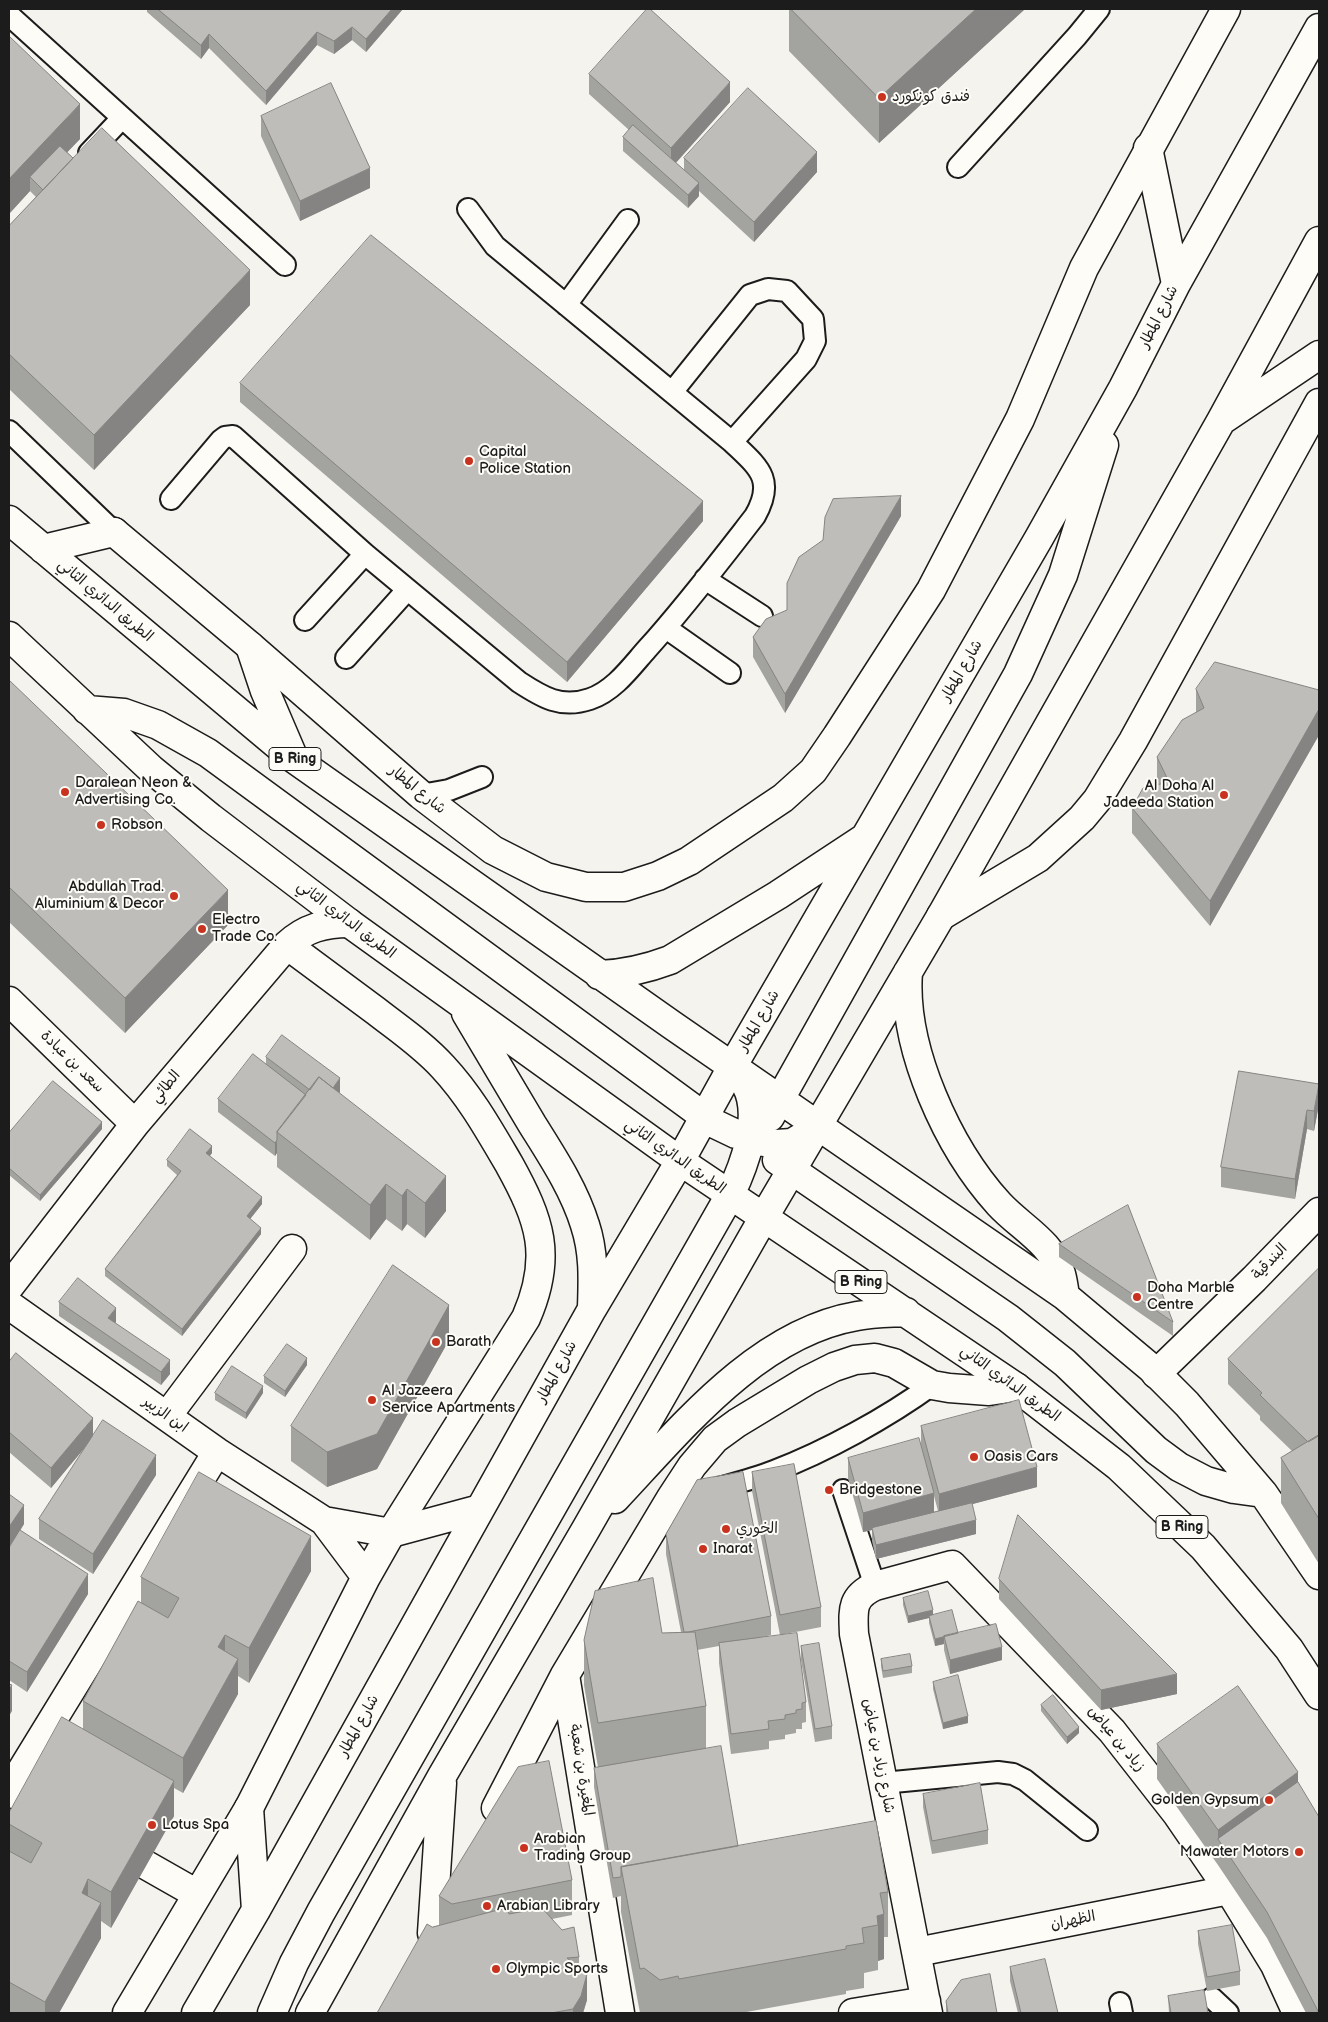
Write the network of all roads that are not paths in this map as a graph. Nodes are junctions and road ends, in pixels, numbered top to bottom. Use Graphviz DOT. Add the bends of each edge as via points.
graph roads {
  1 [pos="1098,9"];
  2 [pos="1216,14"];
  3 [pos="9,16"];
  4 [pos="1319,28"];
  5 [pos="122,118"];
  6 [pos="1148,148"];
  7 [pos="78,164"];
  8 [pos="958,167"];
  9 [pos="468,209"];
  10 [pos="628,220"];
  11 [pos="1319,241"];
  12 [pos="285,266"];
  13 [pos="1176,284"];
  14 [pos="566,304"];
  15 [pos="1319,355"];
  16 [pos="673,391"];
  17 [pos="1117,400"];
  18 [pos="1319,403"];
  19 [pos="1221,421"];
  20 [pos="9,431"];
  21 [pos="732,442"];
  22 [pos="171,499"];
  23 [pos="9,520"];
  24 [pos="114,532"];
  25 [pos="43,549"];
  26 [pos="365,554"];
  27 [pos="705,579"];
  28 [pos="407,590"];
  29 [pos="762,616"];
  30 [pos="305,620"];
  31 [pos="666,628"];
  32 [pos="9,636"];
  33 [pos="250,646"];
  34 [pos="346,658"];
  35 [pos="730,673"];
  36 [pos="87,710"];
  37 [pos="293,758"];
  38 [pos="482,777"];
  39 [pos="421,795"];
  40 [pos="867,837"];
  41 [pos="941,916"];
  42 [pos="349,923"];
  43 [pos="287,945"];
  44 [pos="908,972"];
  45 [pos="599,974"];
  46 [pos="9,1001"];
  47 [pos="460,1004"];
  48 [pos="732,1067"];
  49 [pos="780,1100"];
  50 [pos="704,1117"];
  51 [pos="136,1124"];
  52 [pos="818,1127"];
  53 [pos="753,1143"];
  54 [pos="680,1161"];
  55 [pos="792,1169"];
  56 [pos="730,1195"];
  57 [pos="1319,1212"];
  58 [pos="764,1217"];
  59 [pos="292,1249"];
  60 [pos="9,1286"];
  61 [pos="1065,1296"];
  62 [pos="9,1305"];
  63 [pos="592,1309"];
  64 [pos="906,1312"];
  65 [pos="1156,1374"];
  66 [pos="932,1385"];
  67 [pos="1016,1387"];
  68 [pos="167,1416"];
  69 [pos="217,1452"];
  70 [pos="715,1490"];
  71 [pos="844,1490"];
  72 [pos="1263,1493"];
  73 [pos="480,1509"];
  74 [pos="324,1521"];
  75 [pos="586,1529"];
  76 [pos="391,1533"];
  77 [pos="952,1565"];
  78 [pos="1319,1575"];
  79 [pos="366,1577"];
  80 [pos="876,1586"];
  81 [pos="565,1675"];
  82 [pos="1319,1695"];
  83 [pos="442,1776"];
  84 [pos="883,1783"];
  85 [pos="9,1791"];
  86 [pos="34,1804"];
  87 [pos="250,1808"];
  88 [pos="485,1830"];
  89 [pos="1087,1830"];
  90 [pos="146,1865"];
  91 [pos="458,1882"];
  92 [pos="1228,1890"];
  93 [pos="197,1894"];
  94 [pos="256,1910"];
  95 [pos="432,1934"];
  96 [pos="917,1952"];
  97 [pos="417,1957"];
  98 [pos="1212,1998"];
  99 [pos="927,2007"];
  100 [pos="127,2013"];
  101 [pos="196,2013"];
  102 [pos="272,2013"];
  103 [pos="310,2013"];
  104 [pos="620,2013"];
  105 [pos="853,2013"];
  106 [pos="1228,2013"];
  107 [pos="1296,2013"];
  1 -- 8 [label="lane"];
  2 -- 6 [label="main road, شارع المطار"];
  3 -- 5 [label="lane"];
  4 -- 13 [label="main road, شارع المطار"];
  5 -- 7 [label="lane"];
  5 -- 12 [label="lane"];
  6 -- 13 [label="main road"];
  6 -- 39 [label="main road, شارع المطار" via="1084,268 1020,419 931,590 838,736 813,771 783,798 690,861 658,876 624,887 586,887 546,877 494,850"];
  9 -- 14 [label="lane" via="495,246"];
  10 -- 14 [label="lane"];
  11 -- 19 [label="main road"];
  13 -- 17 [label="main road, شارع المطار"];
  14 -- 16 [label="lane"];
  15 -- 19 [label="main road"];
  16 -- 21 [label="lane"];
  16 -- 21 [label="lane" via="750,295 768,290 787,291 813,318 815,341 806,359"];
  17 -- 40 [label="main road, شارع المطار"];
  17 -- 49 [label="main road" via="1064,575 1018,674"];
  18 -- 41 [label="main road" via="1133,742 1097,800 1038,858"];
  19 -- 41 [label="main road"];
  20 -- 24 [label="lane"];
  21 -- 27 [label="lane" via="762,476 764,501 756,516"];
  22 -- 26 [label="lane" via="221,440 233,436"];
  23 -- 25 [label="main road, الطريق الدائري الثاني / B Ring"];
  24 -- 25 [label="main road"];
  24 -- 33 [label="main road, شارع المطار"];
  25 -- 37 [label="main road, الطريق الدائري الثاني / B Ring"];
  26 -- 28 [label="lane"];
  26 -- 30 [label="lane"];
  27 -- 29 [label="lane"];
  27 -- 31 [label="lane"];
  28 -- 31 [label="lane" via="519,682 546,699 571,702 591,699 617,682"];
  28 -- 34 [label="lane"];
  31 -- 35 [label="lane"];
  32 -- 36 [label="main road, الطريق الدائري الثاني / B Ring"];
  33 -- 37 [label="main road"];
  33 -- 39 [label="main road, شارع المطار"];
  36 -- 42 [label="main road, الطريق الدائري الثاني / B Ring" via="211,818"];
  36 -- 50 [label="main road" via="124,713 158,725 208,753"];
  37 -- 45 [label="main road, الطريق الدائري الثاني / B Ring"];
  38 -- 39 [label="lane" via="449,790"];
  40 -- 45 [label="main road" via="687,951 652,967"];
  40 -- 48 [label="main road, شارع المطار"];
  41 -- 44 [label="main road"];
  42 -- 43 [label="main road, الطائي" via="321,925"];
  42 -- 47 [label="main road, الطريق الدائري الثاني / B Ring"];
  43 -- 51 [label="main road, الطائي"];
  43 -- 76 [label="main road" via="416,1041 466,1093 509,1164 536,1222 540,1242 539,1281 526,1318"];
  44 -- 52 [label="main road"];
  44 -- 61 [label="main road" via="907,999 916,1048 928,1086 958,1149 1000,1206 1050,1251 1061,1272"];
  45 -- 48 [label="main road, الطريق الدائري الثاني / B Ring"];
  46 -- 51 [label="main road, سعد بن عبادة"];
  47 -- 54 [label="main road, الطريق الدائري الثاني / B Ring"];
  47 -- 63 [label="main road" via="554,1159 578,1206 590,1246"];
  48 -- 49 [label="main road, الطريق الدائري الثاني / B Ring"];
  48 -- 50 [label="main road, شارع المطار"];
  48 -- 53 [label="main road" via="750,1096"];
  49 -- 52 [label="main road, الطريق الدائري الثاني / B Ring"];
  49 -- 53 [label="main road"];
  50 -- 53 [label="main road"];
  50 -- 54 [label="main road, شارع المطار"];
  51 -- 60 [label="main road, الطائي"];
  52 -- 53 [label="main road" via="792,1143"];
  52 -- 55 [label="main road"];
  52 -- 61 [label="main road, الطريق الدائري الثاني / B Ring"];
  53 -- 54 [label="main road" via="712,1142 696,1148"];
  53 -- 55 [label="main road"];
  53 -- 56 [label="main road"];
  53 -- 58 [label="main road" via="749,1185 755,1205"];
  54 -- 56 [label="main road, الطريق الدائري الثاني / B Ring"];
  54 -- 63 [label="main road, شارع المطار"];
  55 -- 58 [label="main road"];
  55 -- 72 [label="main road" via="1008,1318 1065,1363 1156,1450 1180,1468 1234,1490"];
  56 -- 58 [label="main road, الطريق الدائري الثاني / B Ring"];
  56 -- 102 [label="main road" via="321,1912"];
  57 -- 65 [label="main road, البندقية"];
  58 -- 64 [label="main road, الطريق الدائري الثاني / B Ring"];
  58 -- 75 [label="main road"];
  59 -- 68 [label="main road"];
  61 -- 65 [label="main road, الطريق الدائري الثاني / B Ring"];
  62 -- 68 [label="main road, ابن الزبير"];
  63 -- 73 [label="main road, شارع المطار"];
  64 -- 67 [label="main road, الطريق الدائري الثاني / B Ring"];
  64 -- 75 [label="main road" via="836,1321 791,1340 752,1365 711,1398"];
  65 -- 72 [label="main road, الطريق الدائري الثاني / B Ring" via="1206,1425"];
  66 -- 67 [label="main road" via="970,1391"];
  66 -- 70 [label="lane" via="905,1405 826,1448 774,1471"];
  66 -- 81 [label="main road" via="894,1363 875,1358 855,1360 808,1380 715,1439 671,1498"];
  67 -- 82 [label="main road, الطريق الدائري الثاني / B Ring" via="1119,1467 1203,1548 1289,1649"];
  68 -- 69 [label="main road, ابن الزبير"];
  69 -- 74 [label="main road, ابن الزبير"];
  69 -- 85 [label="main road"];
  71 -- 80 [label="lane"];
  72 -- 78 [label="main road, الطريق الدائري الثاني / B Ring"];
  73 -- 76 [label="main road"];
  73 -- 94 [label="main road, شارع المطار"];
  74 -- 76 [label="main road, ابن الزبير"];
  74 -- 79 [label="main road, ابن الزبير"];
  75 -- 83 [label="main road"];
  76 -- 79 [label="main road"];
  77 -- 80 [label="main road, شارع زياد بن عياض"];
  77 -- 92 [label="main road, زياد بن عياض" via="1112,1731 1177,1814"];
  79 -- 87 [label="main road"];
  80 -- 84 [label="main road, شارع زياد بن عياض" via="864,1591 855,1602 853,1613 854,1634"];
  81 -- 88 [label="main road"];
  81 -- 104 [label="main road, المغيرة بن شعبة"];
  83 -- 95 [label="main road"];
  83 -- 103 [label="main road"];
  84 -- 89 [label="lane" via="998,1772 1013,1774"];
  84 -- 96 [label="main road, شارع زياد بن عياض"];
  85 -- 86 [label="main road"];
  87 -- 93 [label="main road"];
  87 -- 94 [label="main road"];
  90 -- 93 [label="main road"];
  91 -- 95 [label="main road"];
  92 -- 96 [label="main road, الظهران"];
  92 -- 107 [label="main road, زياد بن عياض" via="1275,1965"];
  93 -- 100 [label="main road"];
  94 -- 101 [label="main road, شارع المطار"];
  95 -- 97 [label="main road"];
  96 -- 99 [label="main road, شارع زياد بن عياض"];
  98 -- 106 [label="lane"];
  99 -- 105 [label="main road"];
}
